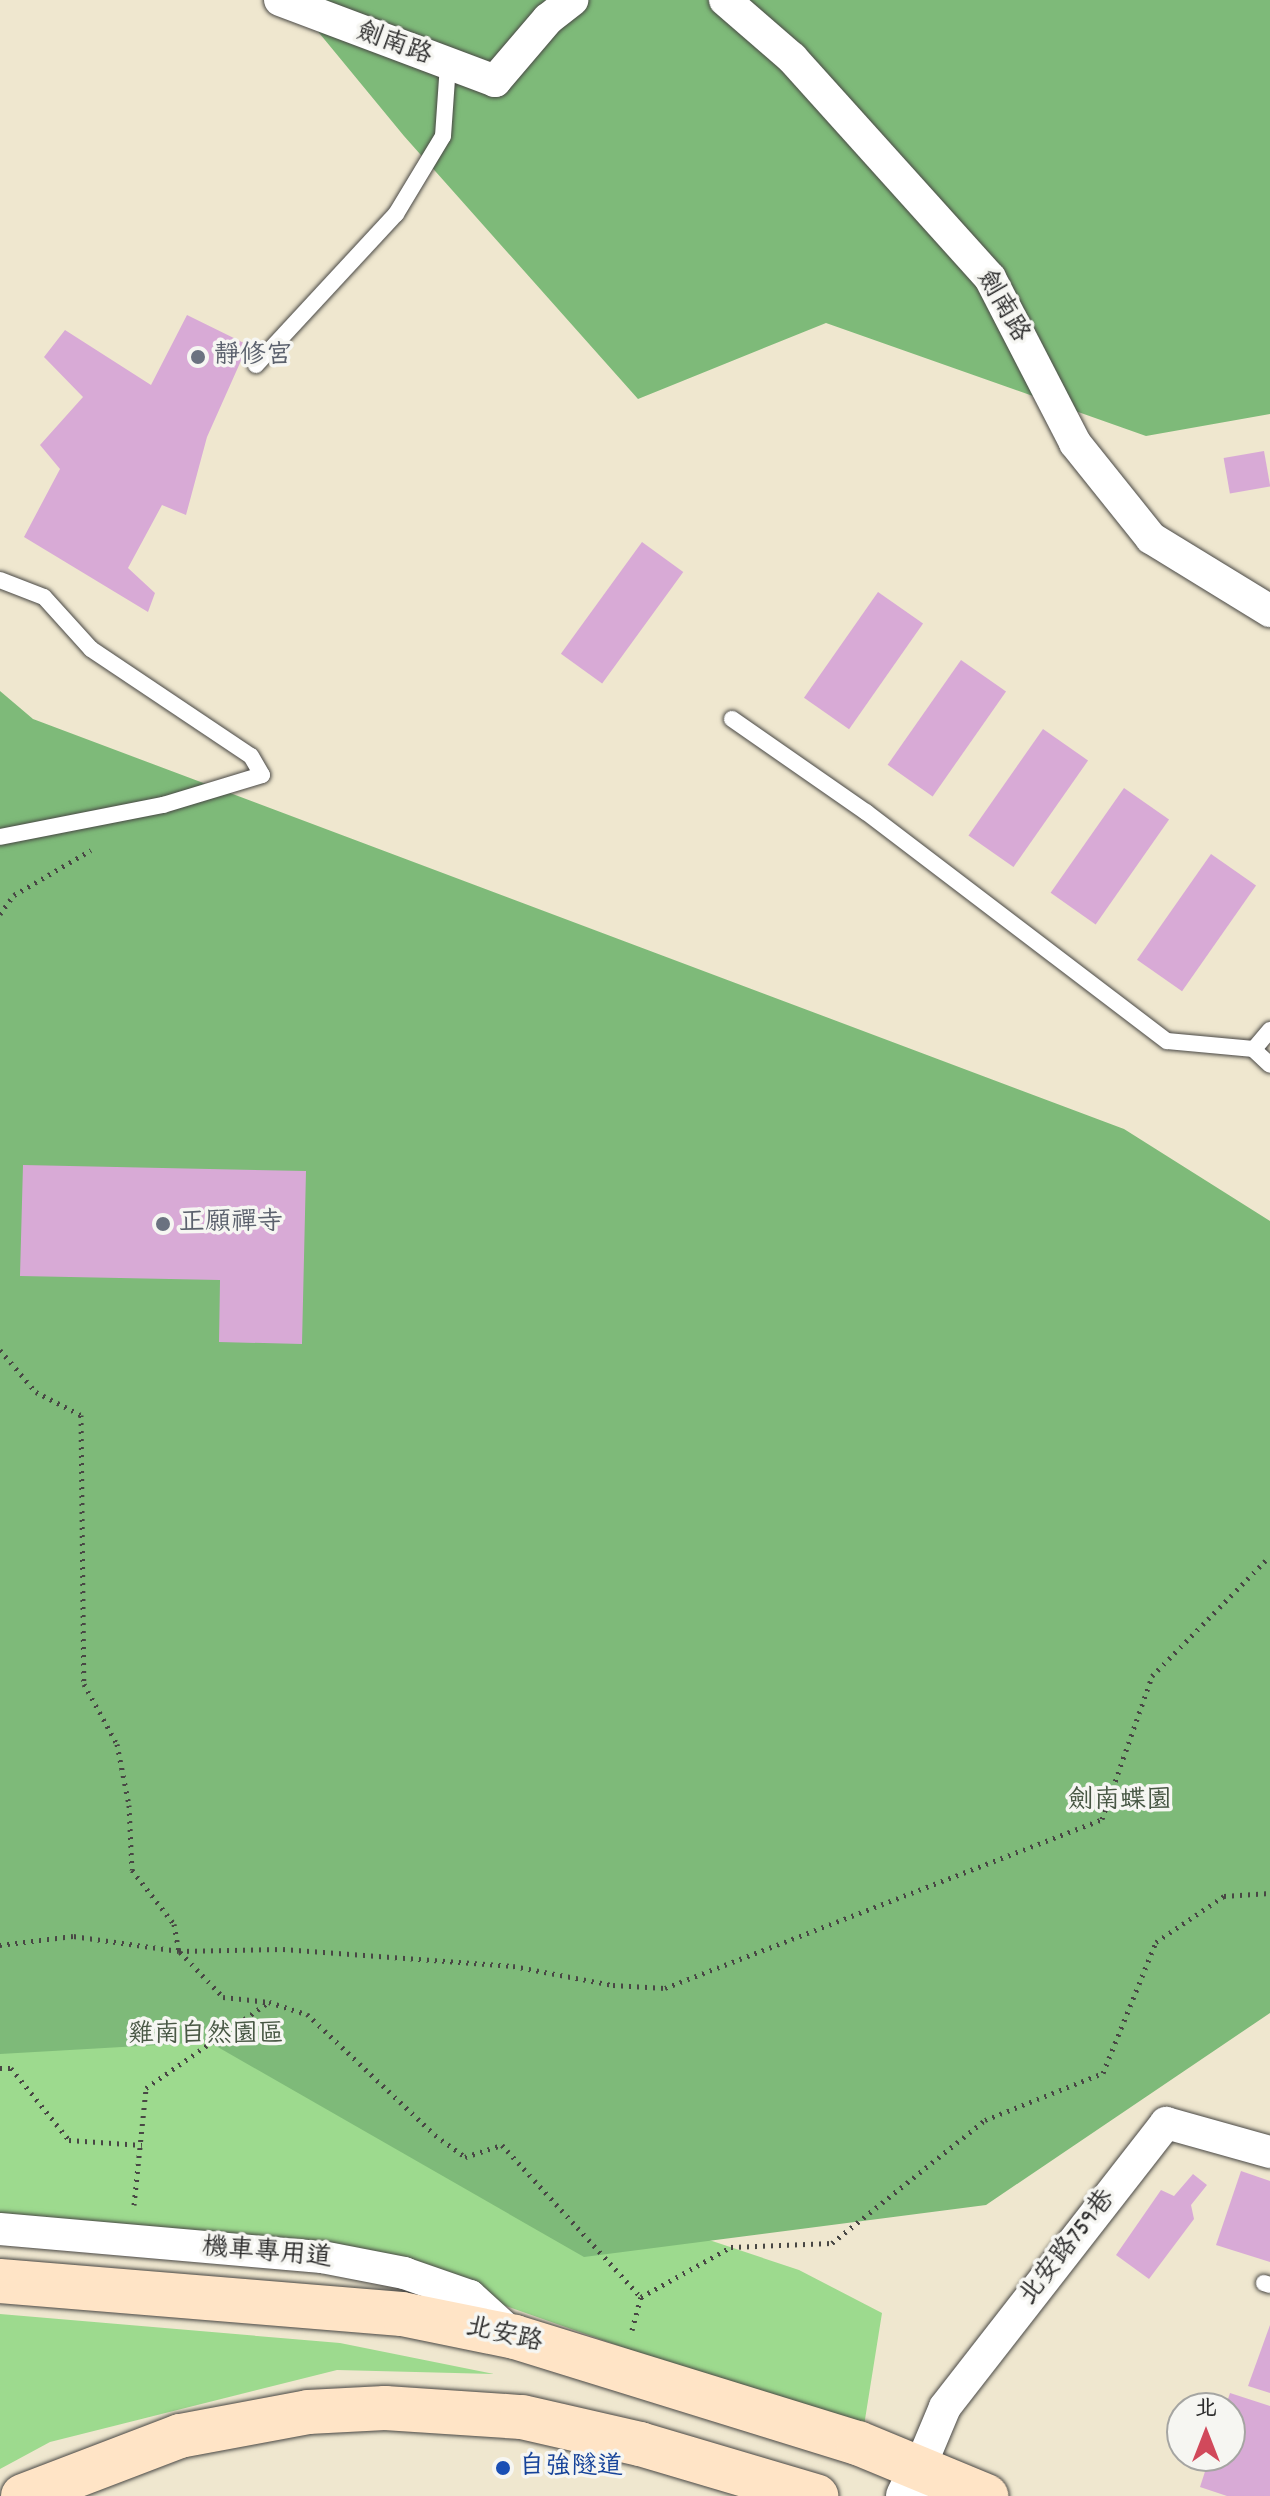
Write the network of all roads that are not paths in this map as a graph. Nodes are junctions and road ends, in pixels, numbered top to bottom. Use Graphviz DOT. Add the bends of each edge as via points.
graph roads {
  1 [pos="280,0"];
  2 [pos="572,0"];
  3 [pos="725,0"];
  4 [pos="448,65"];
  5 [pos="256,365"];
  6 [pos="0,580"];
  7 [pos="1270,611"];
  8 [pos="732,719"];
  9 [pos="0,837"];
  10 [pos="1270,1030"];
  11 [pos="1253,1049"];
  12 [pos="1270,1065"];
  13 [pos="1270,2152"];
  14 [pos="0,2229"];
  15 [pos="0,2281"];
  16 [pos="515,2337"];
  17 [pos="912,2482"];
  18 [pos="23,2496"];
  19 [pos="816,2496"];
  20 [pos="986,2496"];
  1 -- 4 [label="street, 劍南路"];
  2 -- 4 [label="street, 劍南路" via="548,19 495,81"];
  3 -- 7 [label="street, 劍南路" via="792,58 990,278 1075,443 1151,538"];
  4 -- 5 [label="lane" via="443,136 396,214"];
  6 -- 9 [label="lane" via="44,597 91,649 251,756 262,775 163,805"];
  8 -- 11 [label="lane" via="866,812 1167,1041"];
  10 -- 11 [label="lane"];
  11 -- 12 [label="lane"];
  13 -- 17 [label="street, 北安路759巷" via="1166,2123 945,2407"];
  14 -- 16 [label="street, 機車專用道" via="322,2257 404,2273 470,2296"];
  15 -- 16 [label="main road, 北安路" via="402,2314"];
  16 -- 17 [label="main road, 北安路" via="858,2443"];
  17 -- 20 [label="main road, 北安路"];
  18 -- 19 [label="main road" via="180,2436 308,2412 385,2408 522,2417 640,2444"];
}
